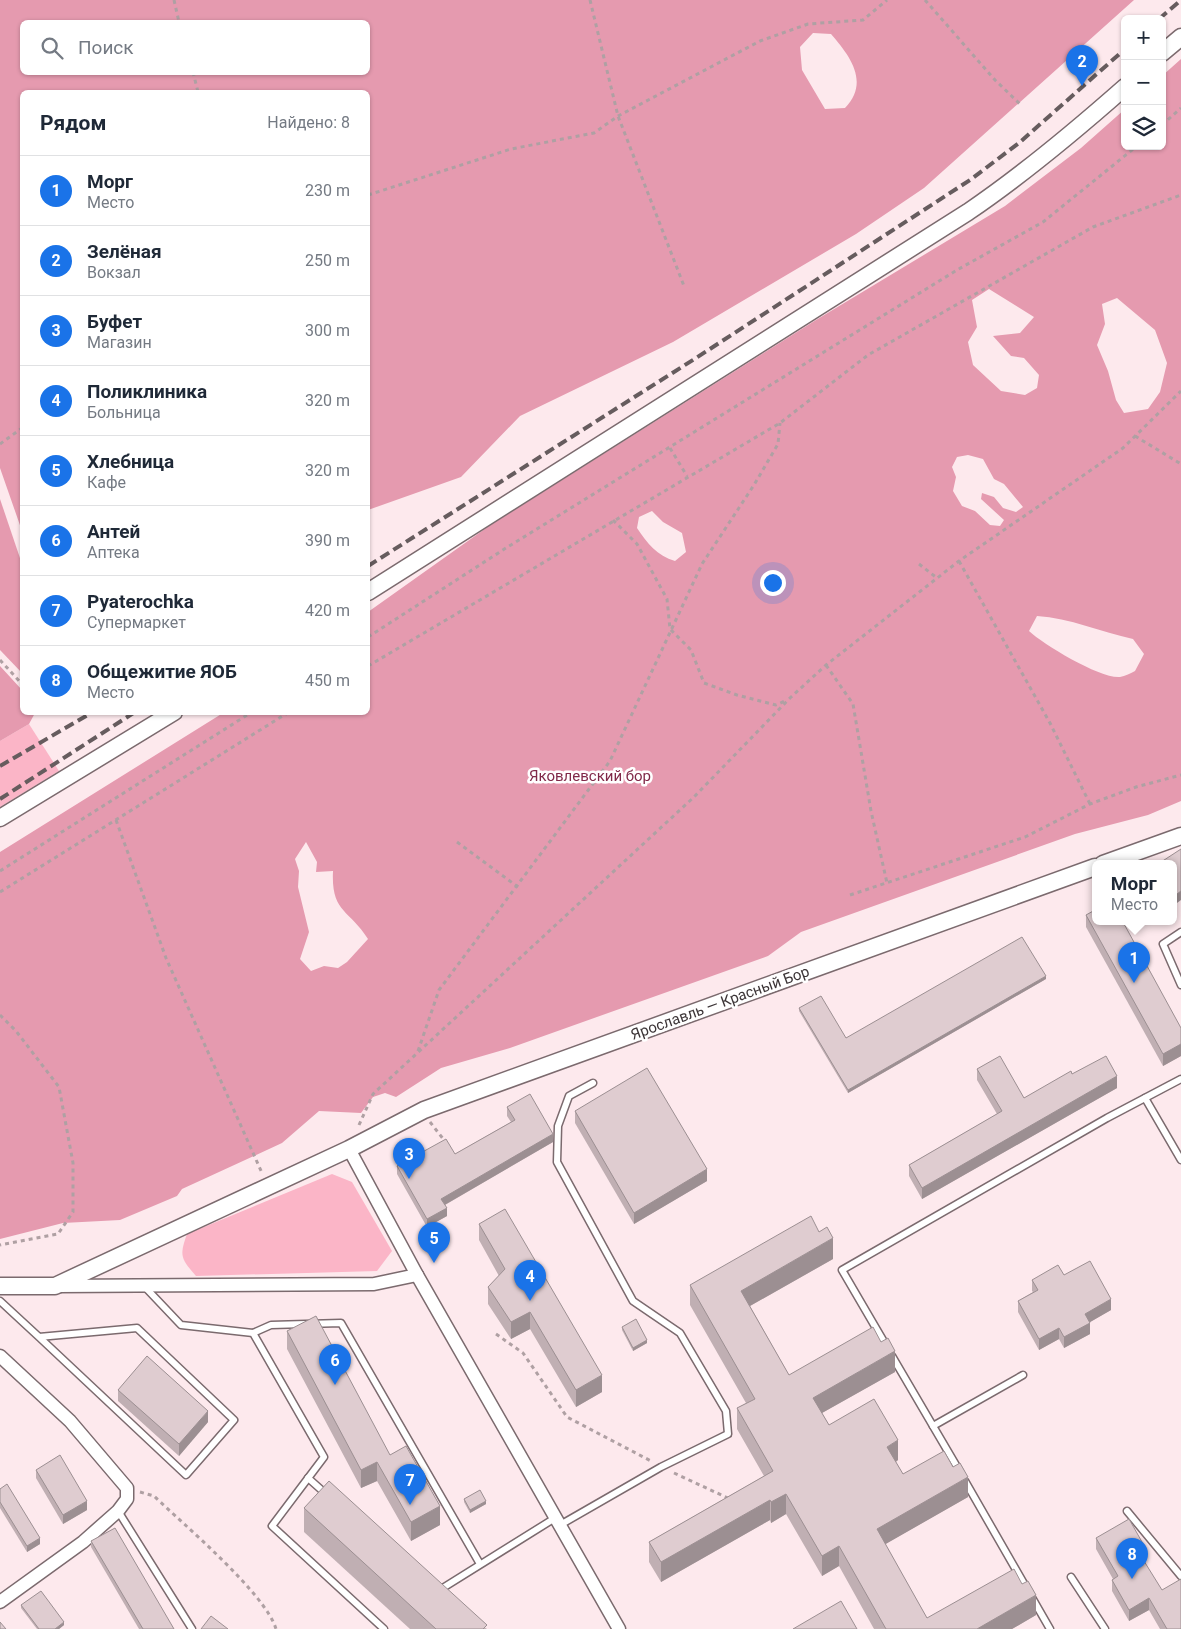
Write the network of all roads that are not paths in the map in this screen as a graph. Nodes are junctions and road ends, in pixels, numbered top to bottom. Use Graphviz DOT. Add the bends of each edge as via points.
graph roads {
  1 [pos="1181,37"];
  2 [pos="1166,50"];
  3 [pos="1121,90"];
  4 [pos="370,591"];
  5 [pos="169,715"];
  6 [pos="0,818"];
  7 [pos="1181,836"];
  8 [pos="1114,860"];
  9 [pos="1092,868"];
  10 [pos="1181,932"];
  11 [pos="1181,985"];
  12 [pos="1181,1079"];
  13 [pos="593,1083"];
  14 [pos="1145,1098"];
  15 [pos="349,1149"];
  16 [pos="1181,1160"];
  17 [pos="417,1275"];
  18 [pos="144,1285"];
  19 [pos="0,1286"];
  20 [pos="55,1286"];
  21 [pos="0,1301"];
  22 [pos="253,1333"];
  23 [pos="39,1337"];
  24 [pos="0,1356"];
  25 [pos="1023,1375"];
  26 [pos="933,1426"];
  27 [pos="308,1478"];
  28 [pos="329,1497"];
  29 [pos="118,1511"];
  30 [pos="1127,1511"];
  31 [pos="558,1521"];
  32 [pos="480,1564"];
  33 [pos="1181,1576"];
  34 [pos="1071,1577"];
  35 [pos="428,1586"];
  36 [pos="436,1592"];
  37 [pos="442,1598"];
  38 [pos="0,1602"];
  39 [pos="192,1629"];
  40 [pos="384,1629"];
  41 [pos="619,1629"];
  42 [pos="1050,1629"];
  43 [pos="1105,1629"];
  1 -- 2 [label="street"];
  3 -- 4 [label="street" via="1017,178 968,212"];
  5 -- 6 [label="street"];
  7 -- 8 [label="street"];
  9 -- 15 [label="street, Ярославль — Красный Бор" via="424,1110"];
  10 -- 11 [label="lane" via="1163,944"];
  12 -- 14 [label="lane"];
  13 -- 31 [label="lane" via="569,1096 558,1126 557,1162 633,1301 680,1333 726,1411 728,1434"];
  14 -- 16 [label="lane"];
  14 -- 26 [label="lane" via="842,1270"];
  15 -- 17 [label="street"];
  15 -- 20 [label="street, Ярославль — Красный Бор"];
  17 -- 18 [label="street" via="374,1284"];
  17 -- 31 [label="street"];
  18 -- 20 [label="street"];
  18 -- 22 [label="lane" via="181,1325"];
  19 -- 20 [label="street"];
  21 -- 23 [label="lane"];
  22 -- 27 [label="lane" via="324,1457"];
  22 -- 32 [label="lane" via="271,1325 341,1323"];
  23 -- 23 [label="lane" via="186,1474 234,1420 137,1328"];
  24 -- 29 [label="street" via="70,1421 127,1488 127,1499"];
  25 -- 26 [label="lane"];
  26 -- 42 [label="lane"];
  27 -- 28 [label="lane"];
  27 -- 40 [label="lane" via="272,1526"];
  29 -- 38 [label="street" via="83,1542"];
  29 -- 39 [label="lane"];
  30 -- 33 [label="lane"];
  31 -- 32 [label="lane"];
  31 -- 41 [label="street"];
  32 -- 36 [label="lane"];
  34 -- 43 [label="lane"];
  35 -- 36 [label="lane"];
  36 -- 37 [label="lane"];
}
